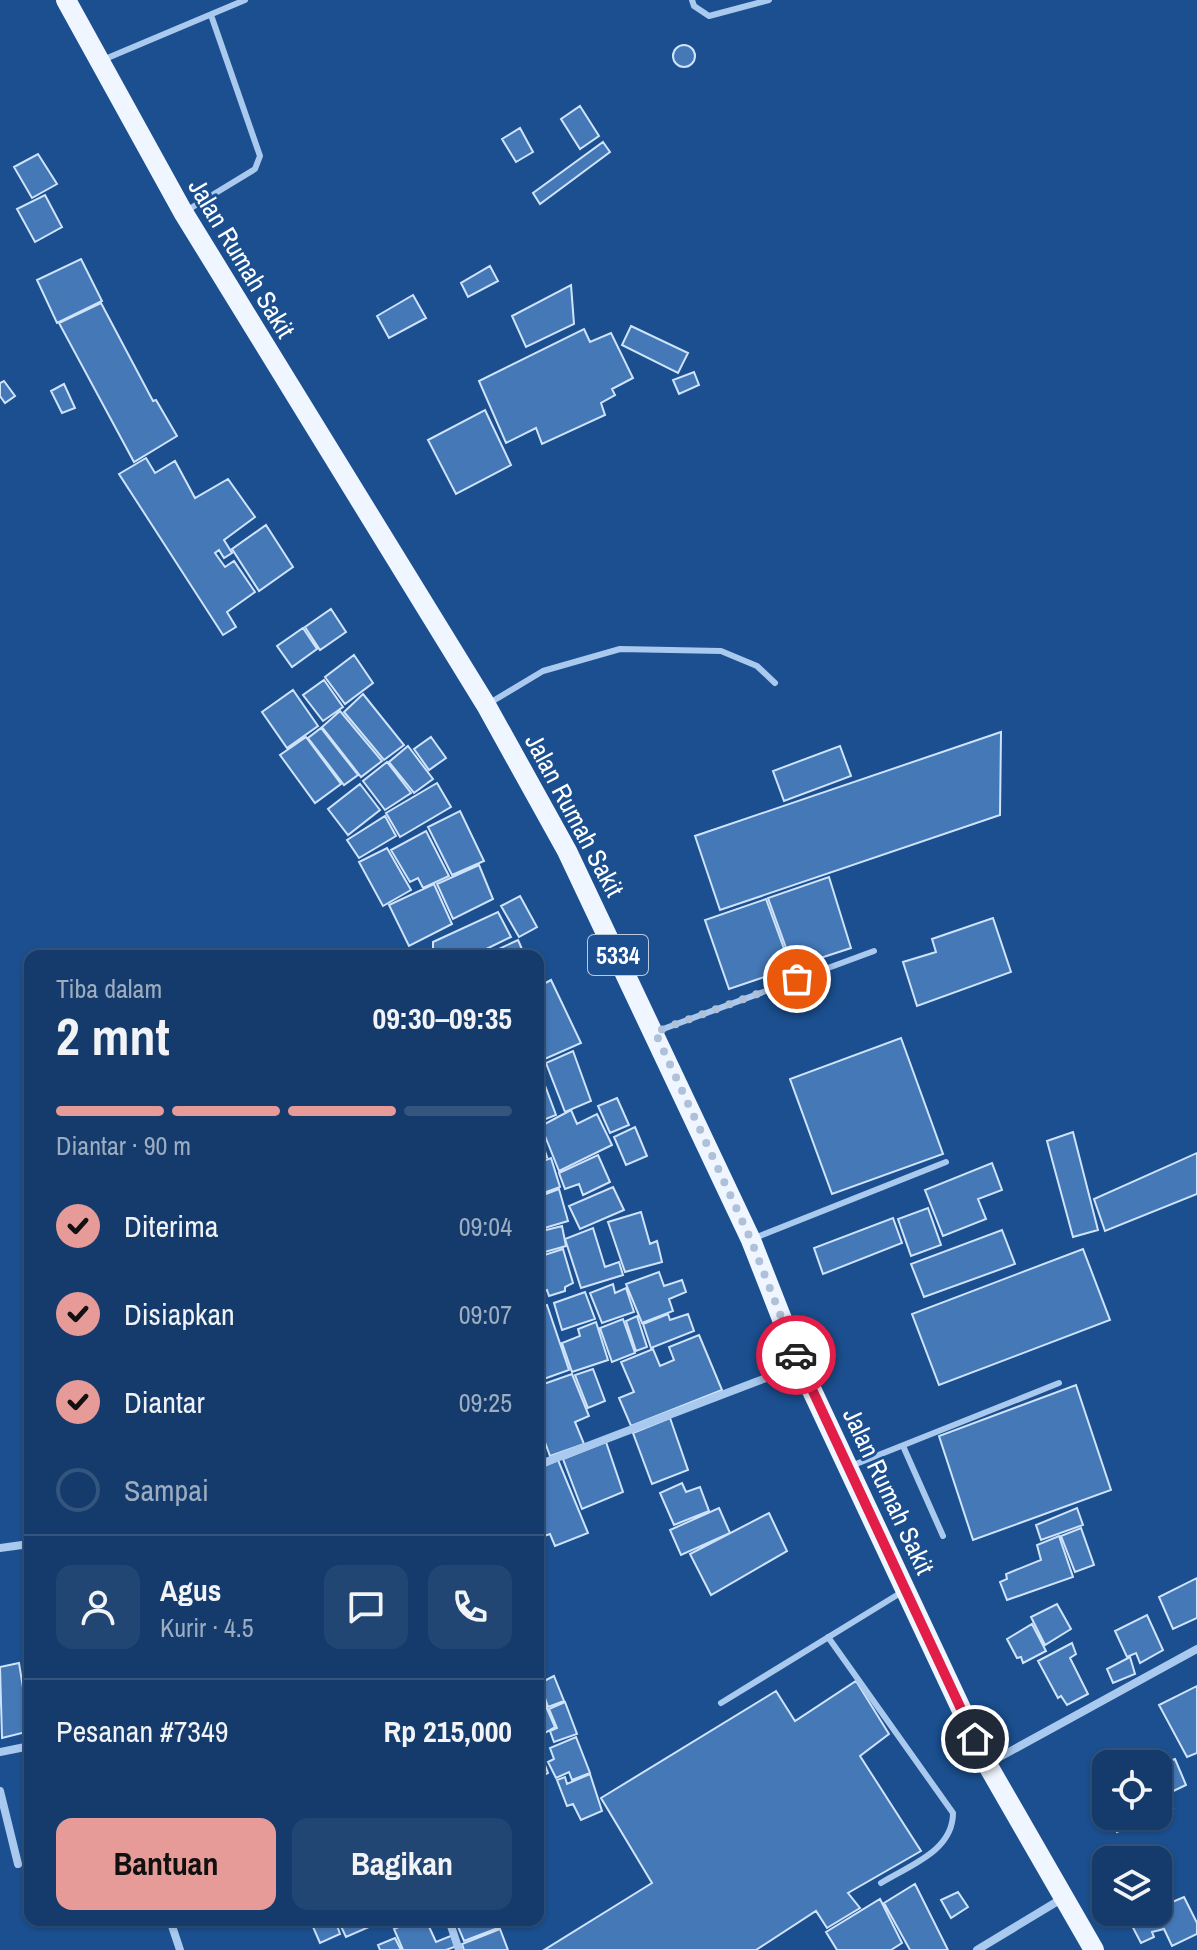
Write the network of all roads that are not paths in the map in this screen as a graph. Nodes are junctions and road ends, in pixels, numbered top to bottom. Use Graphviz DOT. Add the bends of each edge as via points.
graph roads {
  1 [pos="66,0"];
  2 [pos="245,0"];
  3 [pos="692,0"];
  4 [pos="769,0"];
  5 [pos="211,15"];
  6 [pos="99,62"];
  7 [pos="183,212"];
  8 [pos="775,683"];
  9 [pos="486,705"];
  10 [pos="874,951"];
  11 [pos="655,1032"];
  12 [pos="946,1162"];
  13 [pos="751,1240"];
  14 [pos="800,1365"];
  15 [pos="1059,1383"];
  16 [pos="903,1446"];
  17 [pos="544,1463"];
  18 [pos="849,1467"];
  19 [pos="943,1536"];
  20 [pos="22,1545"];
  21 [pos="0,1548"];
  22 [pos="906,1589"];
  23 [pos="828,1637"];
  24 [pos="1197,1649"];
  25 [pos="721,1703"];
  26 [pos="24,1747"];
  27 [pos="0,1752"];
  28 [pos="987,1764"];
  29 [pos="0,1791"];
  30 [pos="18,1864"];
  31 [pos="881,1883"];
  32 [pos="1064,1897"];
  33 [pos="172,1926"];
  34 [pos="451,1926"];
  35 [pos="180,1950"];
  36 [pos="459,1950"];
  37 [pos="977,1950"];
  38 [pos="1094,1950"];
  1 -- 6 [label="main road, Jalan Rumah Sakit / 5334"];
  2 -- 5 [label="lane"];
  3 -- 4 [label="lane" via="709,16"];
  5 -- 6 [label="lane"];
  5 -- 7 [label="lane" via="260,156 255,169"];
  6 -- 7 [label="main road, Jalan Rumah Sakit / 5334"];
  7 -- 9 [label="main road, Jalan Rumah Sakit / 5334"];
  8 -- 9 [label="lane" via="757,666 721,651 620,649 543,671"];
  9 -- 11 [label="main road, Jalan Rumah Sakit / 5334" via="567,851"];
  10 -- 11 [label="lane"];
  11 -- 13 [label="main road, Jalan Rumah Sakit / 5334"];
  12 -- 13 [label="lane"];
  13 -- 14 [label="main road, Jalan Rumah Sakit / 5334"];
  14 -- 17 [label="street"];
  14 -- 18 [label="main road, Jalan Rumah Sakit / 5334"];
  15 -- 16 [label="lane"];
  16 -- 18 [label="lane"];
  16 -- 19 [label="lane"];
  18 -- 22 [label="main road, Jalan Rumah Sakit / 5334"];
  20 -- 21 [label="street"];
  22 -- 23 [label="lane"];
  22 -- 28 [label="main road, Jalan Rumah Sakit / 5334"];
  23 -- 25 [label="lane"];
  23 -- 31 [label="lane" via="953,1813 943,1845"];
  24 -- 28 [label="street"];
  26 -- 27 [label="street"];
  28 -- 32 [label="main road, Jalan Rumah Sakit / 5334"];
  29 -- 30 [label="street"];
  32 -- 37 [label="street"];
  32 -- 38 [label="main road, Jalan Rumah Sakit / 5334"];
  33 -- 35 [label="street"];
  34 -- 36 [label="street"];
}
